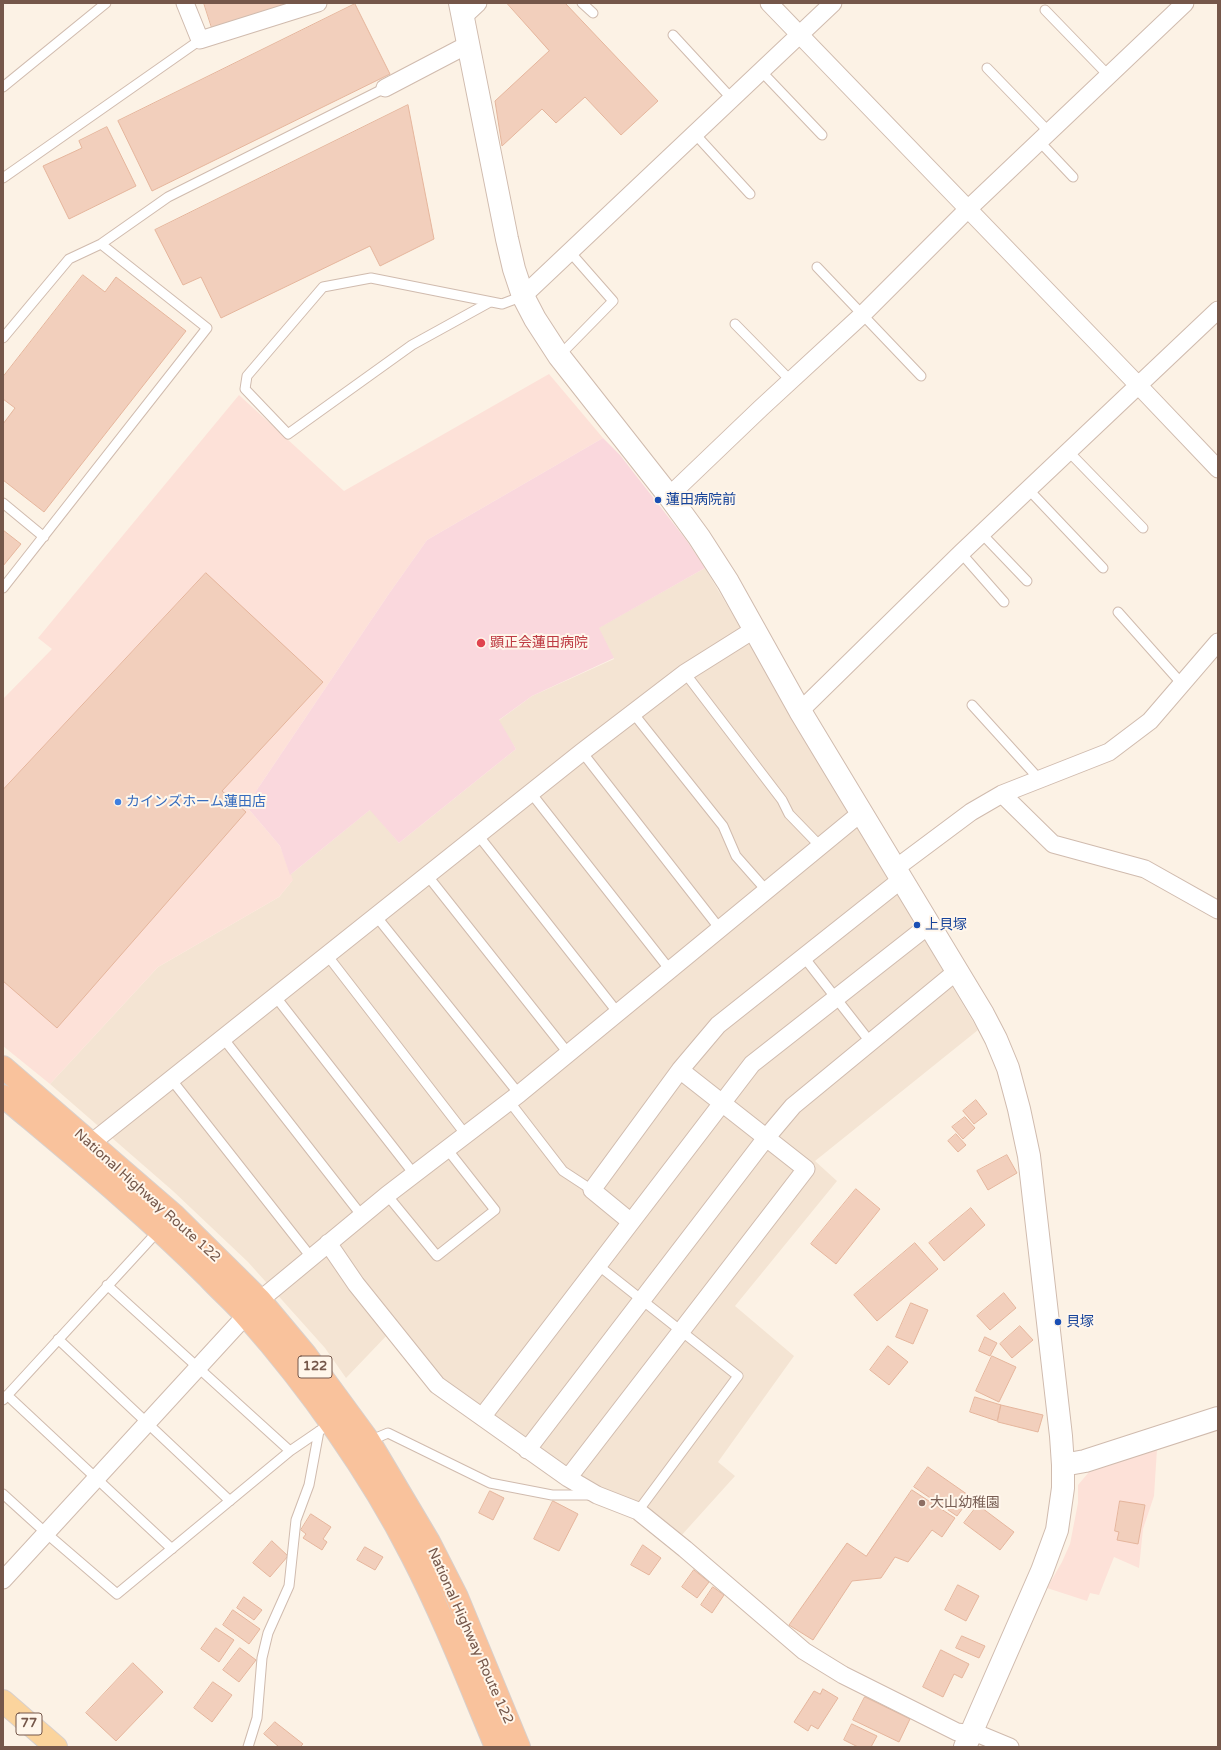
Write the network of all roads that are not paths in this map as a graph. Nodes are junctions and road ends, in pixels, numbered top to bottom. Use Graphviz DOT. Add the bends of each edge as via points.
graph roads {
  1 [pos="106,3"];
  2 [pos="185,3"];
  3 [pos="318,3"];
  4 [pos="582,3"];
  5 [pos="769,3"];
  6 [pos="833,3"];
  7 [pos="1185,3"];
  8 [pos="467,8"];
  9 [pos="1045,10"];
  10 [pos="592,13"];
  11 [pos="673,35"];
  12 [pos="800,35"];
  13 [pos="200,40"];
  14 [pos="469,44"];
  15 [pos="987,68"];
  16 [pos="761,71"];
  17 [pos="1108,75"];
  18 [pos="3,87"];
  19 [pos="385,88"];
  20 [pos="732,99"];
  21 [pos="695,134"];
  22 [pos="822,135"];
  23 [pos="1044,136"];
  24 [pos="1073,177"];
  25 [pos="3,178"];
  26 [pos="750,194"];
  27 [pos="968,209"];
  28 [pos="102,244"];
  29 [pos="570,252"];
  30 [pos="817,267"];
  31 [pos="523,296"];
  32 [pos="490,302"];
  33 [pos="1218,310"];
  34 [pos="862,315"];
  35 [pos="735,324"];
  36 [pos="3,338"];
  37 [pos="559,356"];
  38 [pos="921,376"];
  39 [pos="790,381"];
  40 [pos="1139,386"];
  41 [pos="1069,452"];
  42 [pos="1218,469"];
  43 [pos="1029,490"];
  44 [pos="669,496"];
  45 [pos="3,503"];
  46 [pos="1143,528"];
  47 [pos="982,534"];
  48 [pos="44,537"];
  49 [pos="961,553"];
  50 [pos="1104,568"];
  51 [pos="1026,582"];
  52 [pos="3,588"];
  53 [pos="1004,602"];
  54 [pos="1118,612"];
  55 [pos="755,629"];
  56 [pos="1218,642"];
  57 [pos="685,673"];
  58 [pos="1182,684"];
  59 [pos="972,705"];
  60 [pos="800,711"];
  61 [pos="633,714"];
  62 [pos="582,752"];
  63 [pos="1040,780"];
  64 [pos="531,793"];
  65 [pos="1002,794"];
  66 [pos="862,812"];
  67 [pos="478,835"];
  68 [pos="820,846"];
  69 [pos="899,873"];
  70 [pos="427,875"];
  71 [pos="766,890"];
  72 [pos="1218,910"];
  73 [pos="376,916"];
  74 [pos="929,925"];
  75 [pos="720,929"];
  76 [pos="327,955"];
  77 [pos="803,956"];
  78 [pos="670,970"];
  79 [pos="957,971"];
  80 [pos="275,996"];
  81 [pos="837,998"];
  82 [pos="618,1013"];
  83 [pos="223,1038"];
  84 [pos="870,1043"];
  85 [pos="568,1053"];
  86 [pos="3,1067"];
  87 [pos="680,1070"];
  88 [pos="171,1079"];
  89 [pos="3,1096"];
  90 [pos="514,1098"];
  91 [pos="723,1103"];
  92 [pos="466,1135"];
  93 [pos="766,1138"];
  94 [pos="90,1144"];
  95 [pos="447,1149"];
  96 [pos="414,1174"];
  97 [pos="592,1190"];
  98 [pos="388,1195"];
  99 [pos="362,1216"];
  100 [pos="632,1222"];
  101 [pos="159,1230"];
  102 [pos="328,1243"];
  103 [pos="311,1257"];
  104 [pos="599,1266"];
  105 [pos="107,1285"];
  106 [pos="643,1301"];
  107 [pos="253,1308"];
  108 [pos="681,1331"];
  109 [pos="58,1339"];
  110 [pos="198,1367"];
  111 [pos="5,1397"];
  112 [pos="482,1417"];
  113 [pos="1218,1418"];
  114 [pos="146,1423"];
  115 [pos="325,1427"];
  116 [pos="369,1441"];
  117 [pos="528,1450"];
  118 [pos="290,1451"];
  119 [pos="1063,1465"];
  120 [pos="97,1478"];
  121 [pos="568,1478"];
  122 [pos="3,1494"];
  123 [pos="597,1494"];
  124 [pos="230,1501"];
  125 [pos="638,1511"];
  126 [pos="46,1533"];
  127 [pos="172,1550"];
  128 [pos="3,1580"];
  129 [pos="3,1701"];
  130 [pos="968,1740"];
  131 [pos="56,1747"];
  132 [pos="248,1747"];
  133 [pos="496,1747"];
  134 [pos="519,1747"];
  135 [pos="1010,1747"];
  1 -- 18 [label="lane"];
  2 -- 13 [label="street"];
  3 -- 13 [label="street"];
  4 -- 10 [label="lane"];
  5 -- 12 [label="street"];
  6 -- 12 [label="street"];
  7 -- 17 [label="street"];
  8 -- 14 [label="street"];
  9 -- 17 [label="lane"];
  11 -- 20 [label="lane"];
  12 -- 16 [label="street"];
  12 -- 27 [label="street"];
  13 -- 25 [label="lane"];
  14 -- 19 [label="street"];
  14 -- 31 [label="street" via="507,239"];
  15 -- 23 [label="lane"];
  16 -- 20 [label="street"];
  16 -- 22 [label="lane"];
  17 -- 23 [label="street"];
  19 -- 28 [label="lane" via="168,197"];
  20 -- 21 [label="street"];
  21 -- 26 [label="lane"];
  21 -- 29 [label="street"];
  23 -- 24 [label="lane"];
  23 -- 27 [label="street"];
  27 -- 34 [label="street"];
  27 -- 40 [label="street"];
  28 -- 36 [label="lane" via="69,259"];
  28 -- 48 [label="lane" via="207,328"];
  29 -- 31 [label="street"];
  29 -- 37 [label="lane" via="613,301"];
  30 -- 34 [label="lane"];
  31 -- 32 [label="lane" via="502,304"];
  31 -- 37 [label="street"];
  32 -- 32 [label="lane" via="412,345 288,434 245,389 247,376 323,287 371,278"];
  33 -- 40 [label="street"];
  34 -- 38 [label="lane"];
  34 -- 39 [label="street"];
  35 -- 39 [label="lane"];
  37 -- 44 [label="street"];
  39 -- 44 [label="street"];
  40 -- 41 [label="street"];
  40 -- 42 [label="street"];
  41 -- 43 [label="street"];
  41 -- 46 [label="lane"];
  43 -- 47 [label="street"];
  43 -- 50 [label="lane"];
  44 -- 55 [label="street" via="699,537"];
  45 -- 48 [label="lane"];
  47 -- 49 [label="street"];
  47 -- 51 [label="lane"];
  48 -- 52 [label="lane"];
  49 -- 53 [label="lane"];
  49 -- 60 [label="street"];
  54 -- 58 [label="lane"];
  55 -- 57 [label="street"];
  55 -- 60 [label="street"];
  56 -- 58 [label="street"];
  57 -- 61 [label="street"];
  57 -- 68 [label="lane" via="782,800 789,814"];
  58 -- 63 [label="street" via="1150,721 1109,752"];
  59 -- 63 [label="lane"];
  60 -- 66 [label="street"];
  61 -- 62 [label="street"];
  61 -- 71 [label="lane" via="723,826 736,856"];
  62 -- 64 [label="street"];
  62 -- 75 [label="lane"];
  63 -- 65 [label="street"];
  64 -- 67 [label="street"];
  64 -- 78 [label="lane"];
  65 -- 69 [label="street" via="971,812"];
  65 -- 72 [label="street" via="1053,844 1145,869"];
  66 -- 68 [label="street"];
  66 -- 69 [label="street"];
  67 -- 70 [label="street"];
  67 -- 82 [label="lane"];
  68 -- 71 [label="street"];
  69 -- 74 [label="street"];
  69 -- 77 [label="street"];
  70 -- 73 [label="street"];
  70 -- 85 [label="lane"];
  71 -- 75 [label="street"];
  73 -- 76 [label="street"];
  73 -- 90 [label="lane"];
  74 -- 79 [label="street"];
  74 -- 81 [label="street"];
  75 -- 78 [label="street"];
  76 -- 80 [label="street"];
  76 -- 92 [label="lane"];
  77 -- 81 [label="lane"];
  77 -- 87 [label="street" via="718,1025"];
  78 -- 82 [label="street"];
  79 -- 84 [label="street"];
  79 -- 119 [label="street" via="996,1039 1008,1068 1019,1109 1034,1196"];
  80 -- 83 [label="street"];
  80 -- 96 [label="lane"];
  81 -- 84 [label="lane"];
  81 -- 91 [label="street" via="752,1064"];
  82 -- 85 [label="street"];
  83 -- 88 [label="street"];
  83 -- 99 [label="lane"];
  84 -- 93 [label="street" via="793,1106"];
  85 -- 90 [label="street"];
  86 -- 94 [label="highway, National Highway Route 122 / 122"];
  87 -- 91 [label="street"];
  87 -- 97 [label="street"];
  88 -- 94 [label="street"];
  88 -- 103 [label="lane"];
  89 -- 101 [label="highway, National Highway Route 122 / 122"];
  90 -- 92 [label="street"];
  90 -- 97 [label="lane" via="563,1171"];
  91 -- 93 [label="street"];
  91 -- 100 [label="street"];
  92 -- 95 [label="street"];
  93 -- 106 [label="street"];
  93 -- 108 [label="street" via="806,1169"];
  94 -- 107 [label="highway, National Highway Route 122 / 122" via="174,1215"];
  95 -- 96 [label="street"];
  95 -- 98 [label="lane" via="495,1210 437,1256"];
  96 -- 98 [label="street"];
  97 -- 100 [label="street"];
  98 -- 99 [label="street"];
  99 -- 102 [label="street"];
  100 -- 104 [label="street"];
  101 -- 105 [label="lane"];
  101 -- 107 [label="highway, National Highway Route 122 / 122"];
  102 -- 103 [label="street"];
  102 -- 112 [label="street" via="356,1284 437,1385"];
  103 -- 107 [label="street"];
  104 -- 106 [label="lane"];
  104 -- 112 [label="street"];
  105 -- 109 [label="lane"];
  105 -- 110 [label="lane"];
  106 -- 108 [label="lane"];
  106 -- 117 [label="street"];
  107 -- 110 [label="street"];
  107 -- 115 [label="highway, National Highway Route 122 / 122"];
  107 -- 116 [label="highway, National Highway Route 122 / 122" via="306,1355"];
  108 -- 121 [label="street"];
  108 -- 125 [label="lane" via="738,1376"];
  109 -- 111 [label="lane"];
  109 -- 114 [label="lane"];
  110 -- 114 [label="street"];
  110 -- 118 [label="lane"];
  111 -- 120 [label="lane"];
  112 -- 117 [label="street"];
  113 -- 119 [label="street" via="1085,1461"];
  114 -- 120 [label="street"];
  114 -- 124 [label="lane"];
  115 -- 118 [label="lane"];
  115 -- 132 [label="lane" via="296,1520 289,1586 268,1633 262,1658 256,1718"];
  115 -- 133 [label="highway, National Highway Route 122 / 122" via="380,1499 411,1554 438,1609"];
  116 -- 123 [label="lane" via="388,1433 490,1483 552,1495"];
  116 -- 134 [label="highway, National Highway Route 122 / 122" via="429,1542 453,1590"];
  117 -- 121 [label="street"];
  118 -- 124 [label="lane"];
  119 -- 130 [label="street" via="1057,1530 1042,1571"];
  120 -- 126 [label="street"];
  120 -- 127 [label="lane"];
  121 -- 123 [label="street"];
  122 -- 126 [label="lane"];
  123 -- 125 [label="street"];
  124 -- 127 [label="lane"];
  125 -- 130 [label="street" via="804,1651 843,1675 957,1732"];
  126 -- 127 [label="lane" via="117,1594"];
  126 -- 128 [label="street"];
  129 -- 131 [label="main road, 77"];
  130 -- 135 [label="street" via="982,1735"];
}
